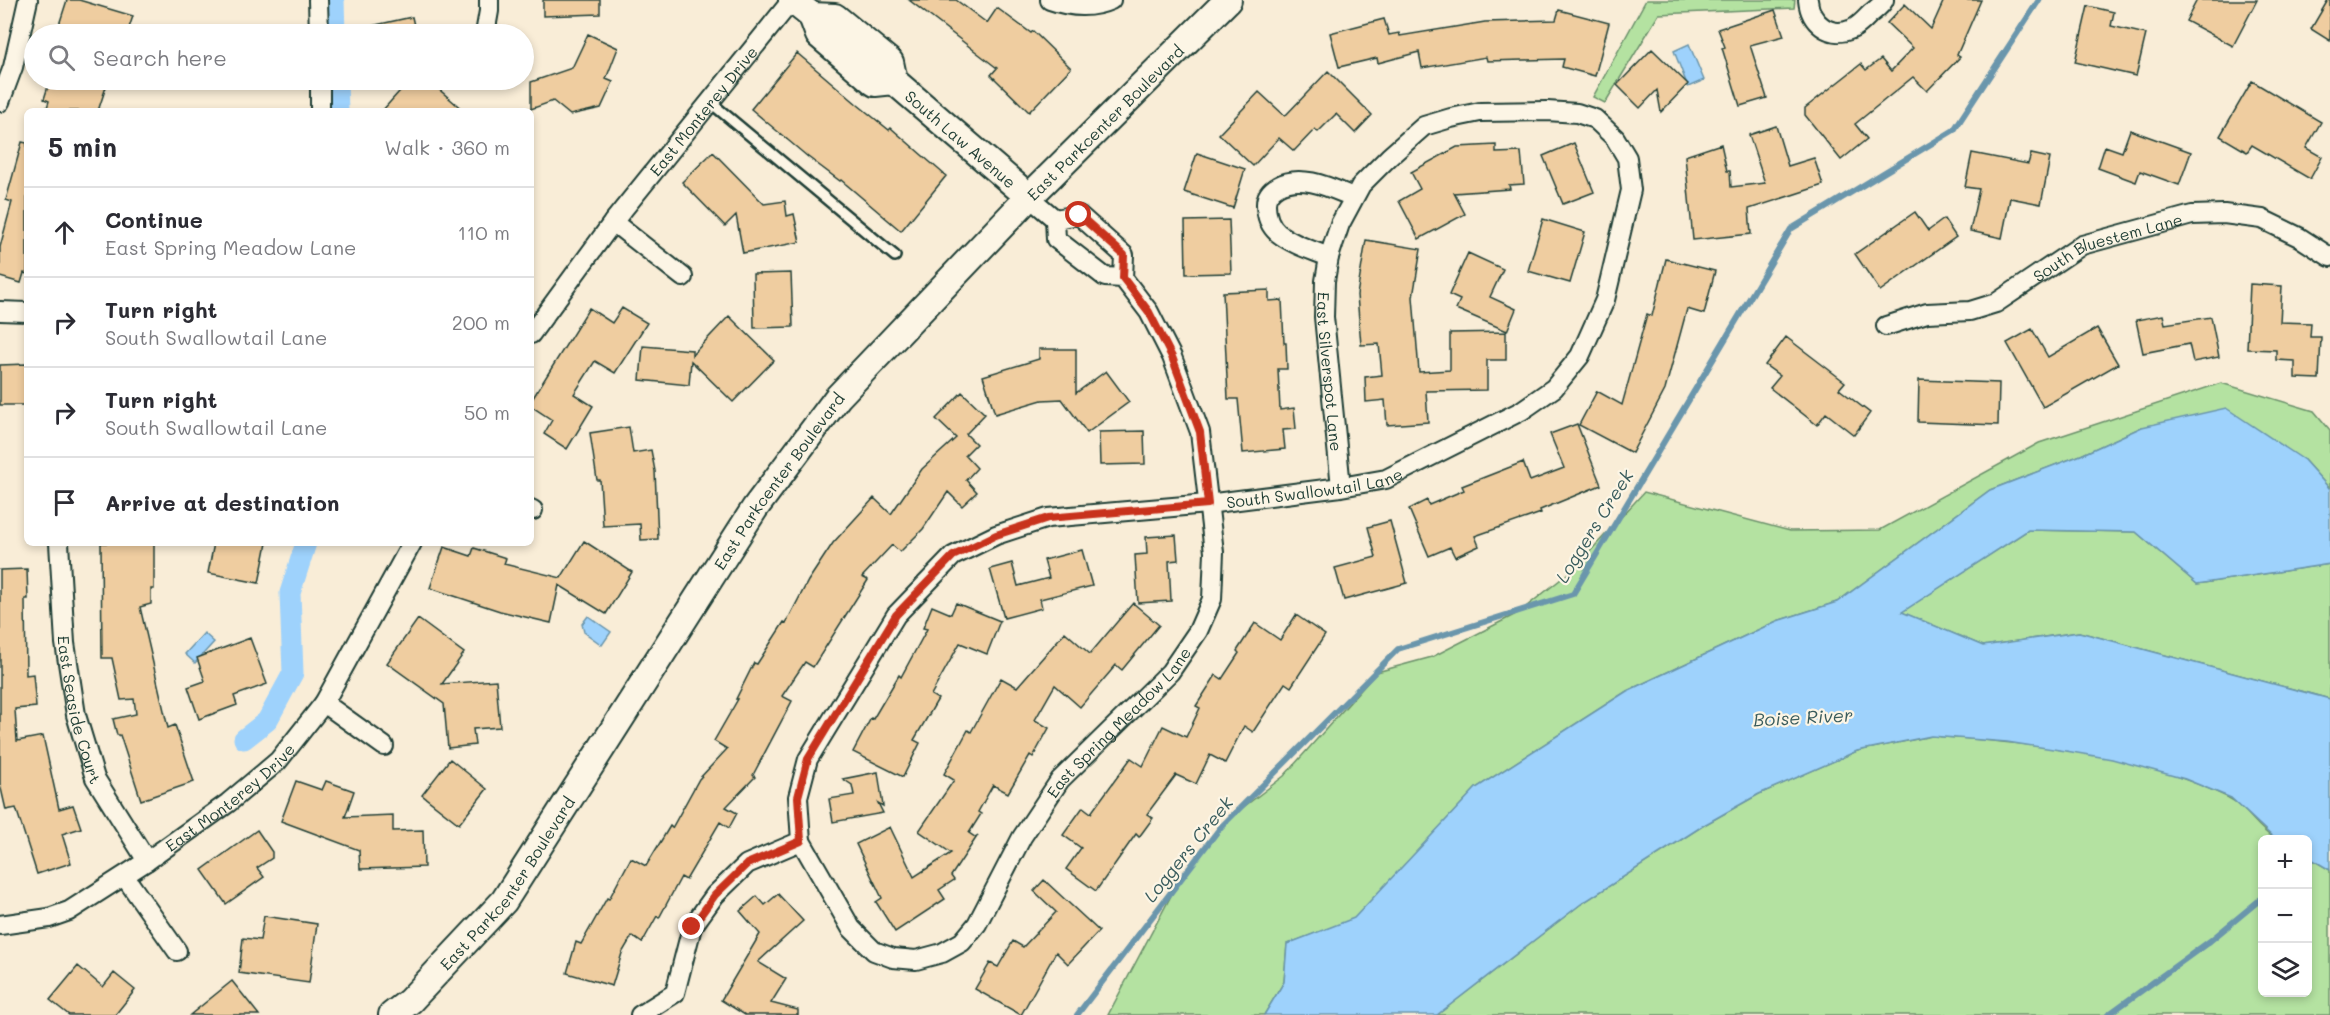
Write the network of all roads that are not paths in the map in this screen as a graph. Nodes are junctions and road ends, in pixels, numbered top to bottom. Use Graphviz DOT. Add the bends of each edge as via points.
graph roads {
  1 [pos="28,0"];
  2 [pos="318,0"];
  3 [pos="489,0"];
  4 [pos="1050,0"];
  5 [pos="1111,0"];
  6 [pos="1228,0"];
  7 [pos="1808,0"];
  8 [pos="1884,0"];
  9 [pos="802,8"];
  10 [pos="319,24"];
  11 [pos="486,24"];
  12 [pos="8,58"];
  13 [pos="320,90"];
  14 [pos="0,102"];
  15 [pos="710,102"];
  16 [pos="320,108"];
  17 [pos="1595,119"];
  18 [pos="1029,197"];
  19 [pos="1353,197"];
  20 [pos="1055,219"];
  21 [pos="613,222"];
  22 [pos="895,256"];
  23 [pos="1329,256"];
  24 [pos="2330,257"];
  25 [pos="683,276"];
  26 [pos="1123,278"];
  27 [pos="0,311"];
  28 [pos="24,312"];
  29 [pos="1886,326"];
  30 [pos="534,330"];
  31 [pos="1341,487"];
  32 [pos="1208,504"];
  33 [pos="59,546"];
  34 [pos="410,546"];
  35 [pos="324,703"];
  36 [pos="384,746"];
  37 [pos="801,841"];
  38 [pos="147,861"];
  39 [pos="125,877"];
  40 [pos="0,925"];
  41 [pos="177,951"];
  42 [pos="392,1015"];
  43 [pos="640,1015"];
  1 -- 12 [label="street"];
  2 -- 10 [label="street"];
  3 -- 11 [label="street"];
  4 -- 5 [label="street" via="1069,6"];
  6 -- 18 [label="main road, East Parkcenter Boulevard"];
  7 -- 8 [label="street" via="1809,12 1817,23 1837,32 1854,28"];
  9 -- 15 [label="street, East Monterey Drive"];
  9 -- 18 [label="main road, South Law Avenue" via="835,17 890,62 894,81"];
  12 -- 14 [label="street"];
  13 -- 16 [label="street"];
  15 -- 21 [label="street, East Monterey Drive"];
  15 -- 22 [label="lane"];
  17 -- 19 [label="street, East Silverspot Lane" via="1577,113 1480,112 1424,126"];
  17 -- 31 [label="street, South Swallowtail Lane" via="1615,138 1627,158 1631,190 1605,300 1580,356 1554,387 1521,411 1386,479"];
  18 -- 20 [label="street"];
  18 -- 42 [label="main road, East Parkcenter Boulevard" via="838,397 755,508 504,901 410,1001"];
  19 -- 23 [label="street, East Silverspot Lane"];
  19 -- 23 [label="street" via="1304,180 1286,181 1272,189 1266,200 1266,215 1276,231 1292,242"];
  20 -- 26 [label="street" via="1056,239 1105,277"];
  20 -- 26 [label="street, East Spring Meadow Lane" via="1079,215 1124,255"];
  21 -- 25 [label="street"];
  21 -- 30 [label="street, East Monterey Drive"];
  23 -- 31 [label="street, East Silverspot Lane" via="1324,317"];
  24 -- 29 [label="street, South Bluestem Lane" via="2262,219 2192,215 2082,245 1996,303 1970,311 1927,313"];
  26 -- 32 [label="street, East Spring Meadow Lane" via="1149,312 1172,357 1200,432"];
  27 -- 28 [label="street"];
  31 -- 32 [label="street, South Swallowtail Lane"];
  32 -- 37 [label="street, South Swallowtail Lane" via="1048,518 996,535 953,556 896,615 808,759 798,797"];
  32 -- 37 [label="street, East Spring Meadow Lane" via="1214,552 1212,599 1198,631 1170,672 1060,780 1022,837 977,924 962,942 916,960 874,951 851,928"];
  33 -- 38 [label="street, East Seaside Court" via="65,644 76,715 95,778"];
  34 -- 35 [label="street, East Monterey Drive"];
  35 -- 36 [label="street"];
  35 -- 38 [label="street, East Monterey Drive" via="279,761"];
  37 -- 43 [label="street" via="747,864 715,895 692,927 675,993"];
  38 -- 39 [label="street, East Monterey Drive"];
  39 -- 40 [label="street, East Monterey Drive" via="69,911"];
  39 -- 41 [label="street"];
}
